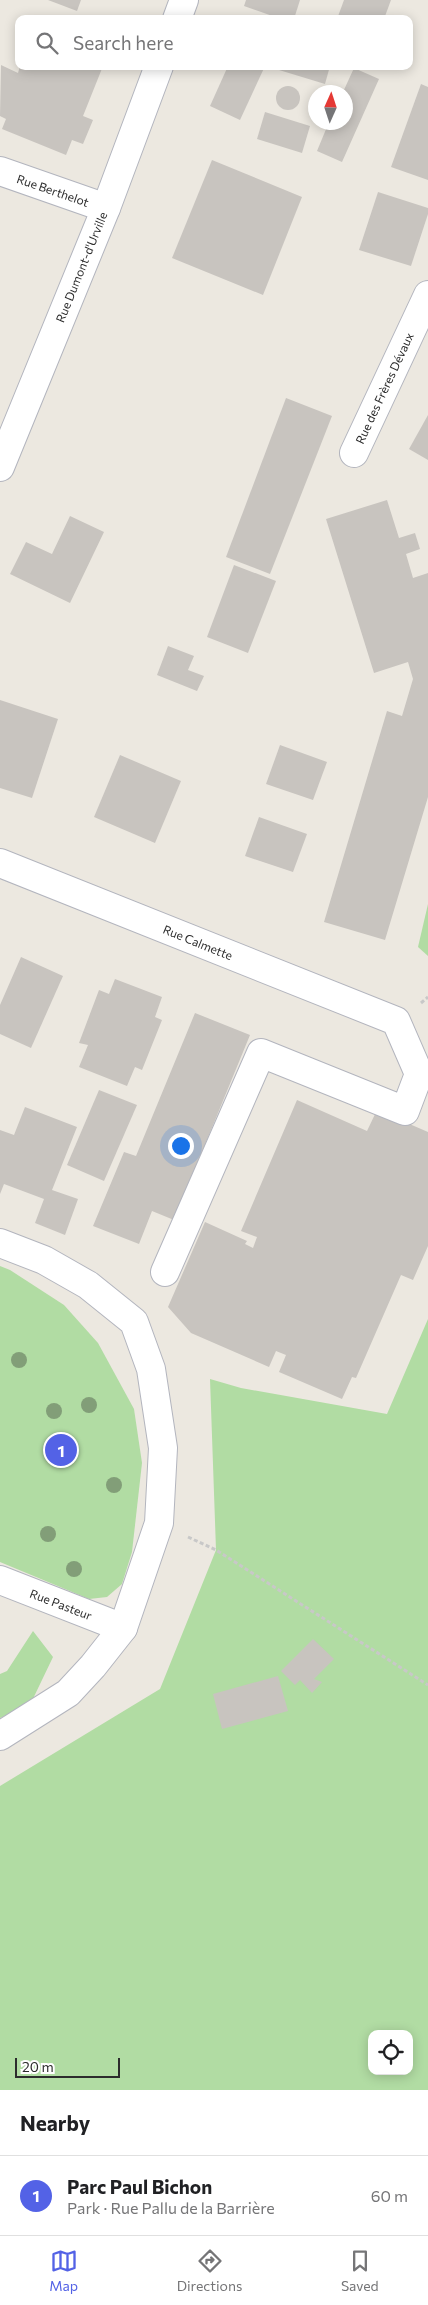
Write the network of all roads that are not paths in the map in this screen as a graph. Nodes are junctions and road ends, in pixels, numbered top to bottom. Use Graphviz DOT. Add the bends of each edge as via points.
graph roads {
  1 [pos="184,0"];
  2 [pos="178,15"];
  3 [pos="158,70"];
  4 [pos="0,171"];
  5 [pos="106,208"];
  6 [pos="428,295"];
  7 [pos="354,453"];
  8 [pos="0,467"];
  9 [pos="0,863"];
  10 [pos="0,1243"];
  11 [pos="165,1272"];
  12 [pos="0,1580"];
  13 [pos="123,1628"];
  14 [pos="0,1736"];
  1 -- 2 [label="street"];
  3 -- 5 [label="street, Rue Dumont-d'Urville"];
  4 -- 5 [label="street, Rue Berthelot"];
  5 -- 8 [label="street, Rue Dumont-d'Urville"];
  6 -- 7 [label="street, Rue des Frères Dévaux"];
  9 -- 11 [label="street, Rue Calmette" via="396,1021 419,1074 405,1110 261,1053"];
  10 -- 13 [label="street" via="44,1260 88,1285 134,1322 151,1369 163,1448 159,1523"];
  12 -- 13 [label="street, Rue Pasteur"];
  13 -- 14 [label="street" via="68,1693"];
}
